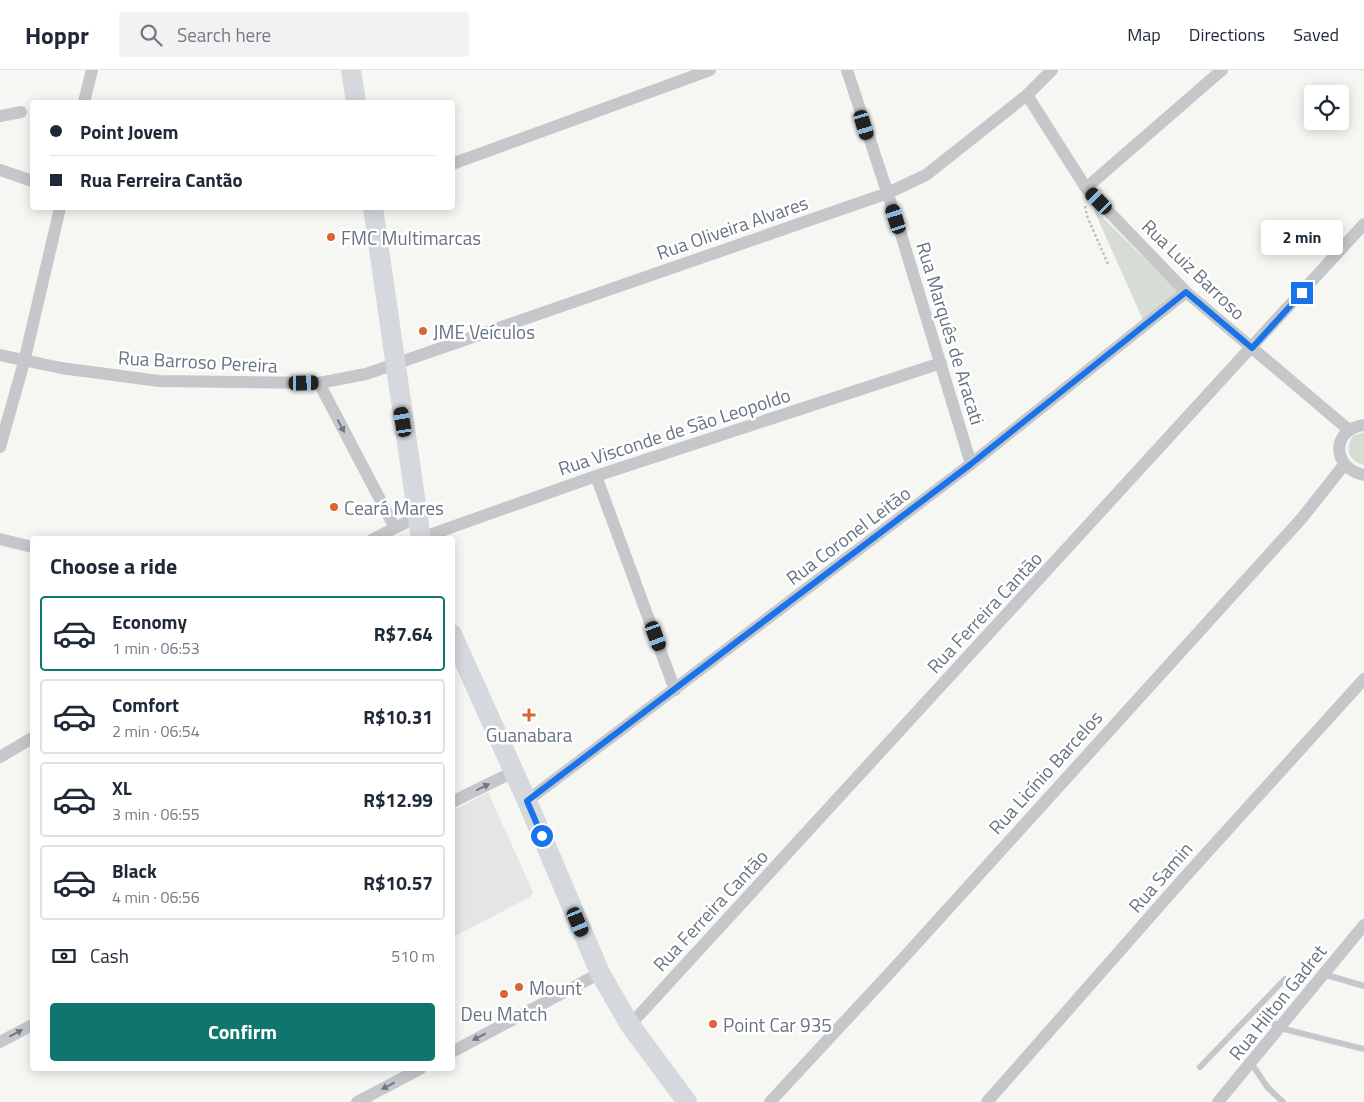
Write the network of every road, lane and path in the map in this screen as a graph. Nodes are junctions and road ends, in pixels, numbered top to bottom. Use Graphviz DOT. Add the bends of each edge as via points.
graph roads {
  1 [pos="92,70"];
  2 [pos="351,70"];
  3 [pos="710,70"];
  4 [pos="847,70"];
  5 [pos="1052,70"];
  6 [pos="1222,70"];
  7 [pos="1026,95"];
  8 [pos="84,100"];
  9 [pos="356,100"];
  10 [pos="20,112"];
  11 [pos="0,116"];
  12 [pos="455,163"];
  13 [pos="0,170"];
  14 [pos="30,180"];
  15 [pos="1086,188"];
  16 [pos="888,193"];
  17 [pos="60,210"];
  18 [pos="373,210"];
  19 [pos="1364,224"];
  20 [pos="1108,264"];
  21 [pos="1186,292"];
  22 [pos="1252,348"];
  23 [pos="0,355"];
  24 [pos="24,362"];
  25 [pos="941,363"];
  26 [pos="394,365"];
  27 [pos="319,383"];
  28 [pos="1364,425"];
  29 [pos="1349,430"];
  30 [pos="0,447"];
  31 [pos="971,464"];
  32 [pos="1344,465"];
  33 [pos="1364,475"];
  34 [pos="596,476"];
  35 [pos="417,517"];
  36 [pos="394,528"];
  37 [pos="379,536"];
  38 [pos="421,536"];
  39 [pos="427,536"];
  40 [pos="0,539"];
  41 [pos="30,546"];
  42 [pos="455,641"];
  43 [pos="1364,679"];
  44 [pos="675,690"];
  45 [pos="30,739"];
  46 [pos="0,757"];
  47 [pos="513,772"];
  48 [pos="455,801"];
  49 [pos="527,801"];
  50 [pos="1364,925"];
  51 [pos="600,973"];
  52 [pos="1323,974"];
  53 [pos="1285,979"];
  54 [pos="1364,986"];
  55 [pos="1256,1009"];
  56 [pos="30,1025"];
  57 [pos="630,1025"];
  58 [pos="1280,1028"];
  59 [pos="0,1042"];
  60 [pos="455,1050"];
  61 [pos="1364,1050"];
  62 [pos="1251,1063"];
  63 [pos="1200,1067"];
  64 [pos="416,1071"];
  65 [pos="356,1102"];
  66 [pos="687,1102"];
  67 [pos="770,1102"];
  68 [pos="987,1102"];
  69 [pos="1218,1102"];
  70 [pos="1283,1102"];
  1 -- 8 [label="street"];
  2 -- 9 [label="main road"];
  3 -- 12 [label="street"];
  4 -- 16 [label="street, Rua Marquês de Aracati"];
  5 -- 7 [label="street, Rua Oliveira Alvares"];
  6 -- 15 [label="street"];
  7 -- 15 [label="street, Rua Luiz Barroso"];
  7 -- 16 [label="street, Rua Oliveira Alvares" via="926,175"];
  10 -- 11 [label="street"];
  13 -- 14 [label="street"];
  15 -- 20 [label="path" via="1086,216"];
  15 -- 21 [label="street, Rua Luiz Barroso"];
  16 -- 25 [label="street, Rua Marquês de Aracati"];
  16 -- 26 [label="street, Rua Oliveira Alvares"];
  17 -- 24 [label="street"];
  18 -- 26 [label="main road"];
  19 -- 22 [label="street, Rua Ferreira Cantão"];
  21 -- 22 [label="street, Rua Luiz Barroso"];
  21 -- 31 [label="street, Rua Coronel Leitão"];
  22 -- 29 [label="street, Rua Luiz Barroso"];
  22 -- 57 [label="street, Rua Ferreira Cantão"];
  23 -- 24 [label="street, Rua Barroso Pereira"];
  24 -- 27 [label="street, Rua Barroso Pereira" via="159,381"];
  24 -- 30 [label="street"];
  25 -- 31 [label="street, Rua Marquês de Aracati"];
  25 -- 34 [label="street, Rua Visconde de São Leopoldo"];
  26 -- 27 [label="street, Rua Barroso Pereira"];
  26 -- 35 [label="main road"];
  27 -- 36 [label="street, one-way"];
  28 -- 29 [label="street"];
  29 -- 32 [label="street" via="1340,443"];
  31 -- 44 [label="street, Rua Coronel Leitão"];
  32 -- 33 [label="street"];
  32 -- 67 [label="street, Rua Licínio Barcelos" via="1302,518"];
  34 -- 39 [label="street, Rua Visconde de São Leopoldo"];
  34 -- 44 [label="street"];
  35 -- 36 [label="street"];
  35 -- 38 [label="main road"];
  36 -- 37 [label="street"];
  40 -- 41 [label="street"];
  42 -- 47 [label="main road"];
  43 -- 68 [label="street, Rua Samin"];
  44 -- 49 [label="street, Rua Coronel Leitão"];
  45 -- 46 [label="street"];
  48 -- 47 [label="street, one-way"];
  47 -- 49 [label="main road"];
  49 -- 51 [label="main road"];
  50 -- 52 [label="street, Rua Hilton Gadret"];
  51 -- 57 [label="main road"];
  51 -- 60 [label="street, one-way"];
  52 -- 54 [label="lane"];
  52 -- 58 [label="street, Rua Hilton Gadret"];
  53 -- 55 [label="lane"];
  55 -- 58 [label="lane"];
  55 -- 63 [label="lane"];
  59 -- 56 [label="street, one-way"];
  57 -- 66 [label="main road"];
  58 -- 61 [label="lane"];
  58 -- 62 [label="street, Rua Hilton Gadret"];
  62 -- 69 [label="street, Rua Hilton Gadret"];
  62 -- 70 [label="lane" via="1268,1088"];
  64 -- 65 [label="street, one-way"];
}
